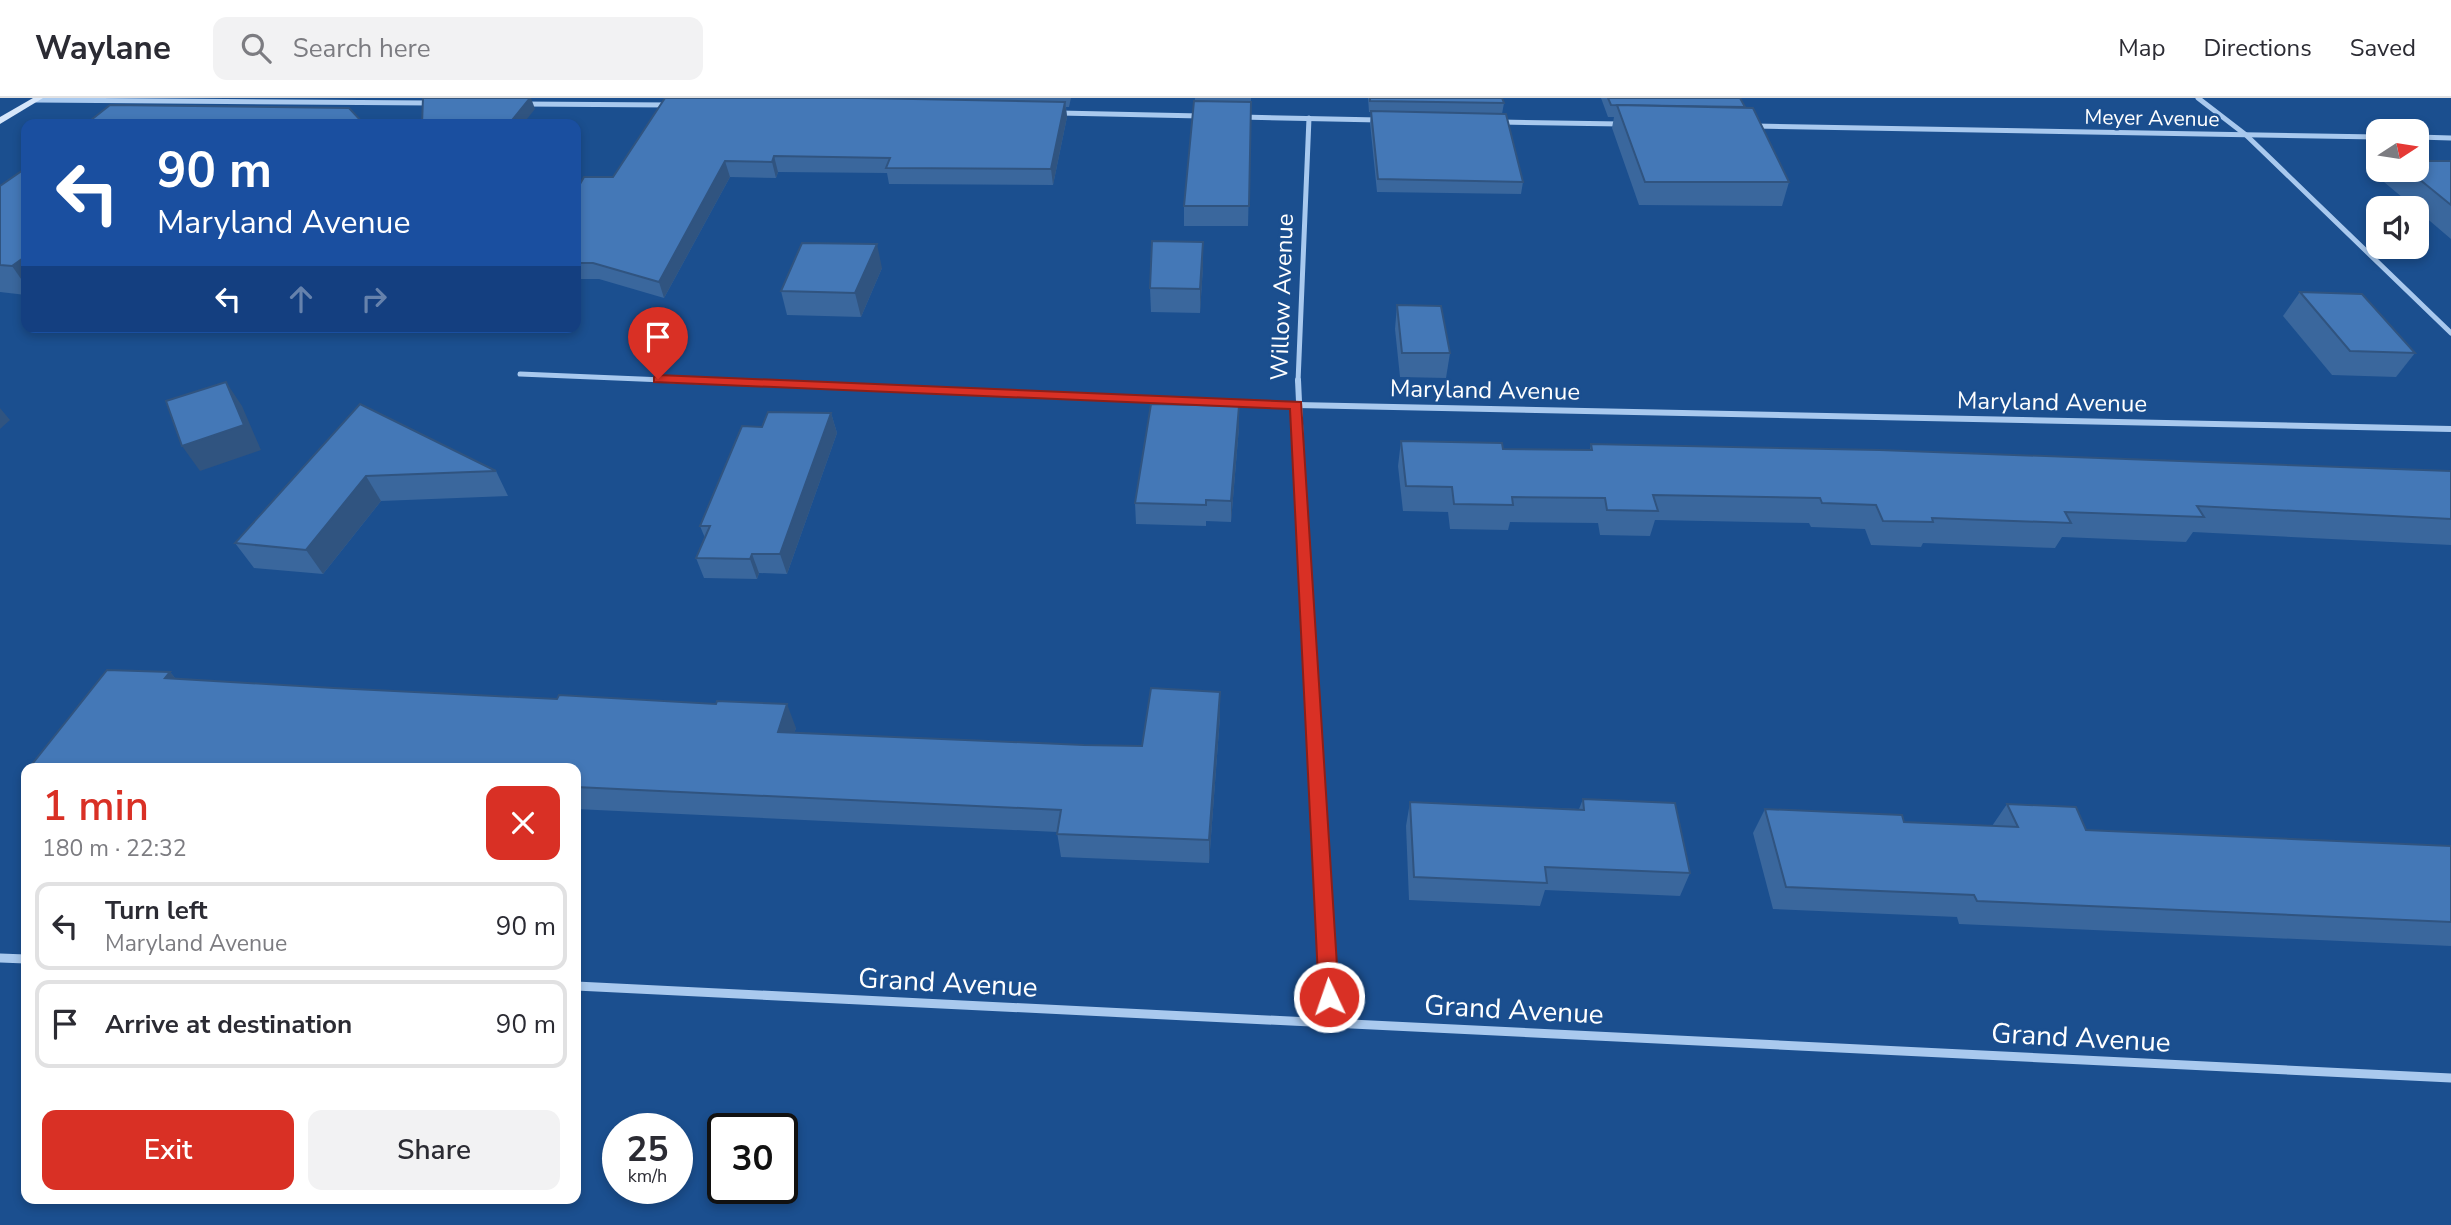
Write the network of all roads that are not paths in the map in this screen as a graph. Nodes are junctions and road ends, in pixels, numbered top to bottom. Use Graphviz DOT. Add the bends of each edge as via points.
graph roads {
  1 [pos="2198,98"];
  2 [pos="38,99"];
  3 [pos="444,103"];
  4 [pos="511,104"];
  5 [pos="673,105"];
  6 [pos="1046,113"];
  7 [pos="1212,116"];
  8 [pos="1240,117"];
  9 [pos="1309,118"];
  10 [pos="1393,120"];
  11 [pos="0,121"];
  12 [pos="1491,122"];
  13 [pos="1630,124"];
  14 [pos="1742,126"];
  15 [pos="2246,135"];
  16 [pos="2366,137"];
  17 [pos="2429,137"];
  18 [pos="2451,138"];
  19 [pos="2451,334"];
  20 [pos="520,374"];
  21 [pos="1297,405"];
  22 [pos="2451,429"];
  23 [pos="0,958"];
  24 [pos="21,959"];
  25 [pos="581,986"];
  26 [pos="1330,1023"];
  27 [pos="2451,1077"];
  1 -- 15 [label="street"];
  2 -- 3 [label="street"];
  2 -- 11 [label="street"];
  4 -- 5 [label="street"];
  6 -- 7 [label="street"];
  8 -- 9 [label="street"];
  9 -- 10 [label="street"];
  9 -- 21 [label="street, Willow Avenue"];
  12 -- 13 [label="street"];
  14 -- 15 [label="street, Meyer Avenue"];
  15 -- 16 [label="street, Meyer Avenue"];
  15 -- 19 [label="street"];
  17 -- 18 [label="street"];
  20 -- 21 [label="street, Maryland Avenue"];
  21 -- 22 [label="street, Maryland Avenue"];
  21 -- 26 [label="street, Willow Avenue"];
  23 -- 24 [label="street"];
  25 -- 26 [label="street, Grand Avenue"];
  26 -- 27 [label="street, Grand Avenue"];
}
